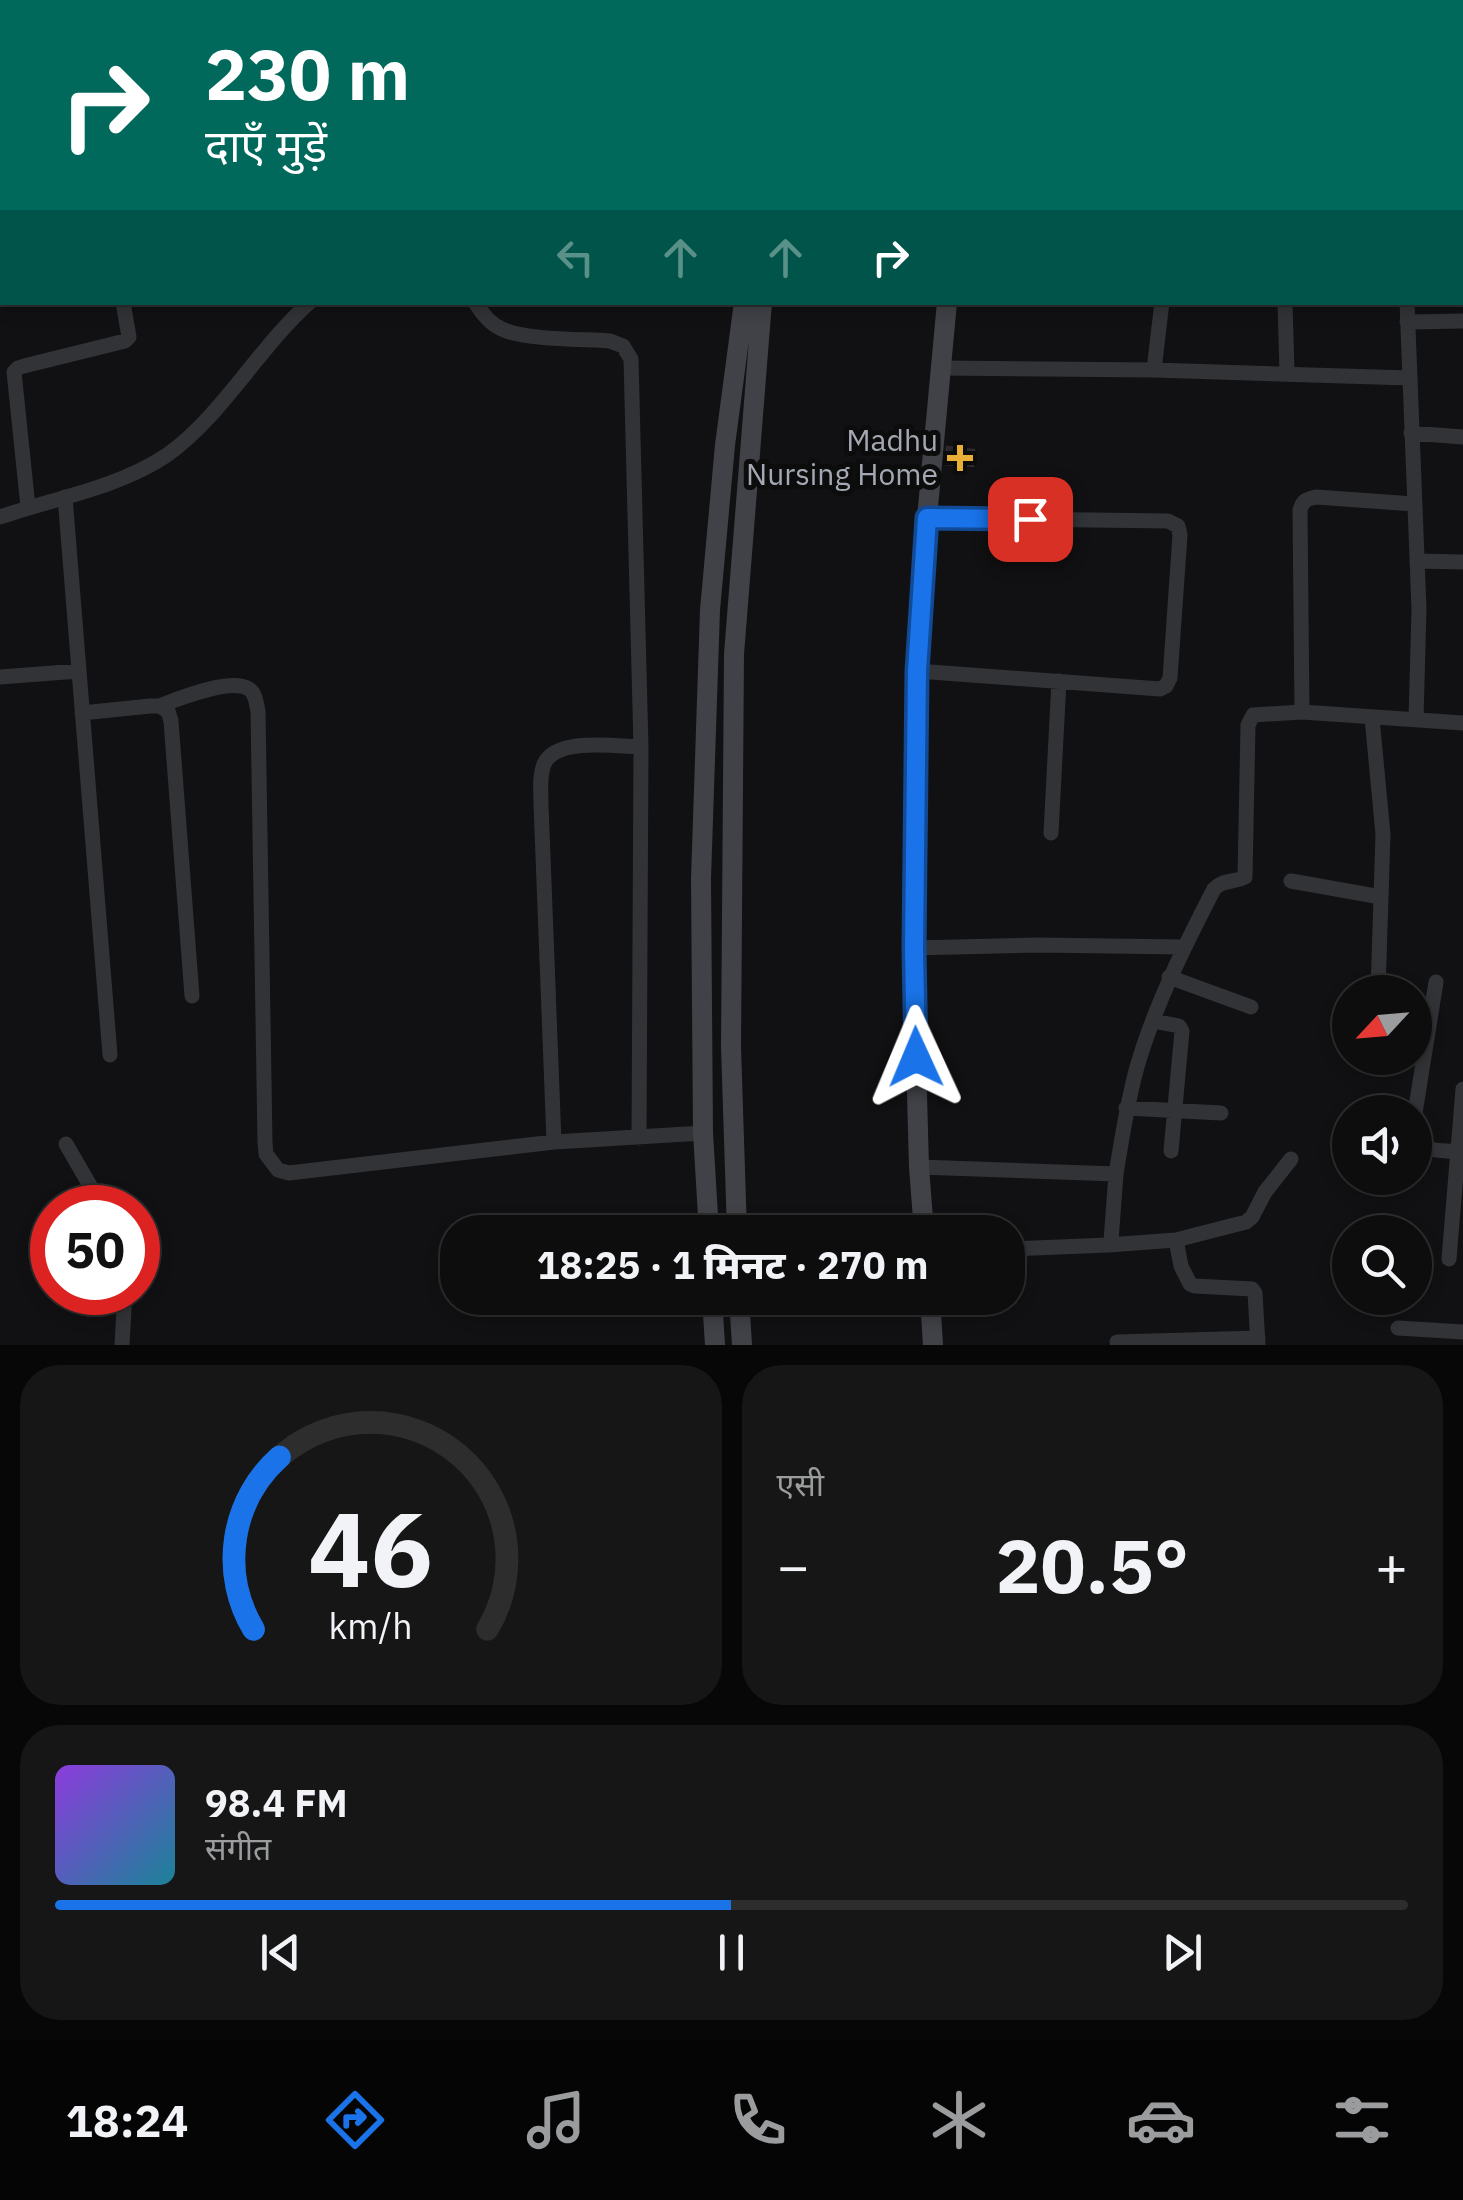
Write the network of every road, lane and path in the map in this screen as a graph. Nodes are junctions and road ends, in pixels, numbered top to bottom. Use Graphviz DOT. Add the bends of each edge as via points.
graph roads {
  1 [pos="125,305"];
  2 [pos="307,305"];
  3 [pos="477,305"];
  4 [pos="744,305"];
  5 [pos="762,305"];
  6 [pos="948,305"];
  7 [pos="1162,305"];
  8 [pos="1285,305"];
  9 [pos="1407,305"];
  10 [pos="1463,321"];
  11 [pos="1408,322"];
  12 [pos="940,368"];
  13 [pos="1154,370"];
  14 [pos="1287,374"];
  15 [pos="1410,378"];
  16 [pos="1411,434"];
  17 [pos="1463,437"];
  18 [pos="65,497"];
  19 [pos="1414,504"];
  20 [pos="28,508"];
  21 [pos="0,518"];
  22 [pos="927,518"];
  23 [pos="1417,561"];
  24 [pos="1463,562"];
  25 [pos="79,671"];
  26 [pos="917,671"];
  27 [pos="0,677"];
  28 [pos="1059,681"];
  29 [pos="159,706"];
  30 [pos="1302,712"];
  31 [pos="82,713"];
  32 [pos="1372,718"];
  33 [pos="1416,720"];
  34 [pos="1463,722"];
  35 [pos="640,747"];
  36 [pos="1051,832"];
  37 [pos="1291,880"];
  38 [pos="1382,897"];
  39 [pos="1184,947"];
  40 [pos="914,948"];
  41 [pos="1379,975"];
  42 [pos="1170,977"];
  43 [pos="1436,982"];
  44 [pos="192,996"];
  45 [pos="1252,1006"];
  46 [pos="1153,1021"];
  47 [pos="110,1055"];
  48 [pos="1463,1089"];
  49 [pos="1418,1095"];
  50 [pos="1126,1108"];
  51 [pos="1175,1111"];
  52 [pos="1221,1113"];
  53 [pos="703,1133"];
  54 [pos="640,1138"];
  55 [pos="554,1142"];
  56 [pos="66,1144"];
  57 [pos="1432,1148"];
  58 [pos="1172,1150"];
  59 [pos="1456,1152"];
  60 [pos="1291,1159"];
  61 [pos="919,1166"];
  62 [pos="1116,1174"];
  63 [pos="90,1185"];
  64 [pos="707,1215"];
  65 [pos="736,1215"];
  66 [pos="923,1215"];
  67 [pos="1176,1240"];
  68 [pos="1108,1246"];
  69 [pos="1025,1248"];
  70 [pos="1449,1259"];
  71 [pos="123,1315"];
  72 [pos="713,1315"];
  73 [pos="739,1315"];
  74 [pos="931,1315"];
  75 [pos="1398,1328"];
  76 [pos="1463,1332"];
  77 [pos="1258,1341"];
  78 [pos="1117,1342"];
  79 [pos="122,1345"];
  80 [pos="715,1345"];
  81 [pos="742,1345"];
  82 [pos="933,1345"];
  1 -- 20 [label="street" via="125,341 14,372"];
  2 -- 18 [label="street" via="190,436 140,470"];
  3 -- 35 [label="street" via="502,330 610,341 631,359"];
  4 -- 53 [label="main road" via="710,610 701,879"];
  5 -- 65 [label="main road" via="734,654"];
  6 -- 12 [label="main road"];
  7 -- 13 [label="street"];
  8 -- 14 [label="street"];
  9 -- 11 [label="street"];
  10 -- 11 [label="street"];
  11 -- 15 [label="street"];
  12 -- 13 [label="street"];
  12 -- 22 [label="main road"];
  13 -- 14 [label="street"];
  14 -- 15 [label="street"];
  15 -- 16 [label="street"];
  16 -- 17 [label="street"];
  16 -- 19 [label="street"];
  18 -- 20 [label="street"];
  18 -- 25 [label="street"];
  19 -- 23 [label="street"];
  19 -- 30 [label="street" via="1316,498 1302,503"];
  20 -- 21 [label="street"];
  22 -- 26 [label="main road"];
  22 -- 28 [label="street" via="1178,526 1166,686"];
  23 -- 24 [label="street"];
  23 -- 33 [label="street"];
  25 -- 27 [label="street"];
  25 -- 31 [label="street"];
  26 -- 28 [label="street"];
  26 -- 40 [label="main road"];
  28 -- 36 [label="street"];
  29 -- 31 [label="street"];
  29 -- 44 [label="street" via="172,721"];
  29 -- 55 [label="street" via="241,686 256,697 270,1162 289,1172"];
  30 -- 32 [label="street"];
  30 -- 39 [label="street" via="1252,714 1248,720 1245,877 1214,889"];
  31 -- 47 [label="street"];
  32 -- 33 [label="street"];
  32 -- 38 [label="street"];
  33 -- 34 [label="street"];
  35 -- 54 [label="street"];
  35 -- 55 [label="street" via="574,746 545,761 541,804"];
  37 -- 38 [label="street"];
  38 -- 41 [label="street"];
  39 -- 40 [label="street"];
  39 -- 42 [label="street"];
  40 -- 61 [label="main road"];
  42 -- 45 [label="street"];
  42 -- 46 [label="street"];
  43 -- 49 [label="street"];
  46 -- 50 [label="street"];
  46 -- 51 [label="street" via="1182,1030"];
  48 -- 59 [label="street"];
  50 -- 51 [label="street"];
  50 -- 62 [label="street"];
  51 -- 52 [label="street"];
  51 -- 58 [label="street"];
  53 -- 54 [label="street"];
  53 -- 64 [label="main road"];
  54 -- 55 [label="street"];
  56 -- 63 [label="street"];
  57 -- 59 [label="street"];
  59 -- 70 [label="street"];
  60 -- 67 [label="street" via="1246,1222"];
  61 -- 62 [label="street"];
  61 -- 66 [label="main road"];
  62 -- 68 [label="street"];
  67 -- 68 [label="street"];
  67 -- 77 [label="street" via="1190,1284 1252,1289"];
  68 -- 69 [label="street"];
  71 -- 79 [label="street"];
  72 -- 80 [label="main road"];
  73 -- 81 [label="main road"];
  74 -- 82 [label="main road"];
  75 -- 76 [label="street"];
  77 -- 78 [label="street"];
}
